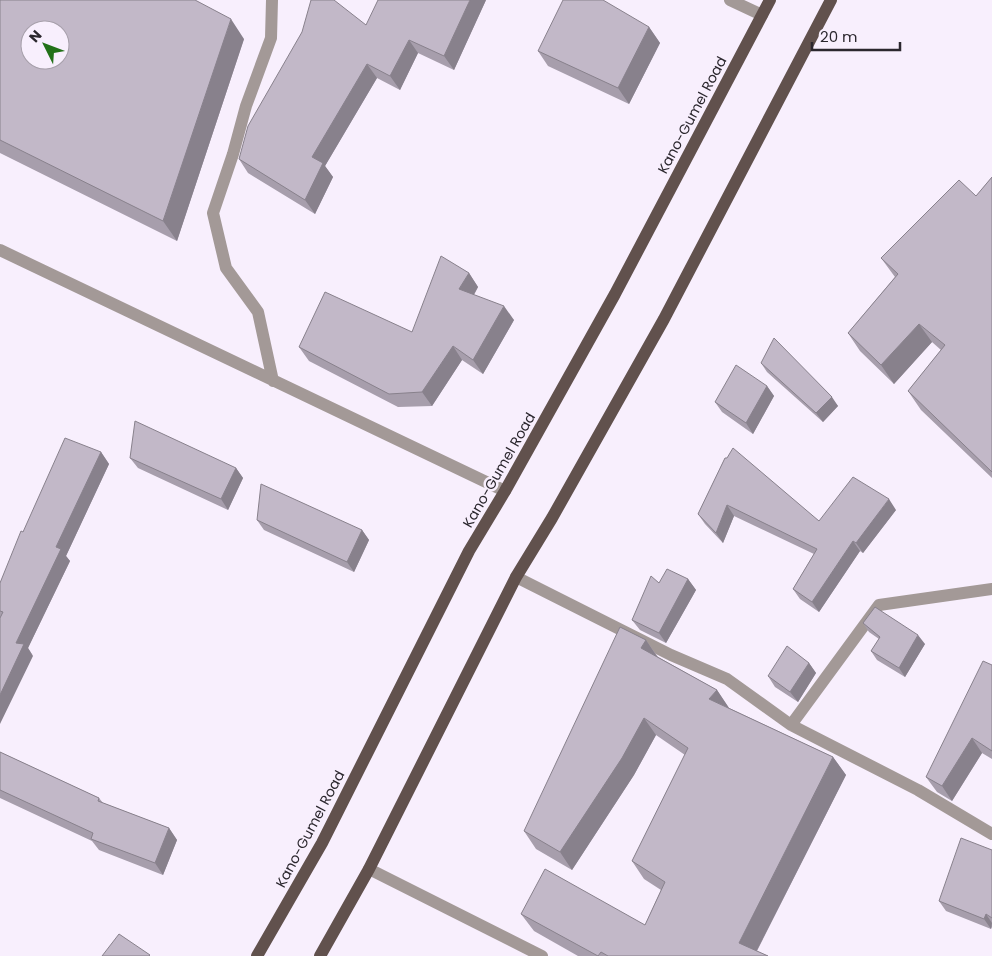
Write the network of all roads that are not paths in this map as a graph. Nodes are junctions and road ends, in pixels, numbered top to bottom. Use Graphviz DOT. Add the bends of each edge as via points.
graph roads {
  1 [pos="272,0"];
  2 [pos="730,0"];
  3 [pos="770,0"];
  4 [pos="831,0"];
  5 [pos="762,15"];
  6 [pos="0,250"];
  7 [pos="273,381"];
  8 [pos="505,491"];
  9 [pos="516,577"];
  10 [pos="992,589"];
  11 [pos="791,725"];
  12 [pos="992,834"];
  13 [pos="369,869"];
  14 [pos="257,956"];
  15 [pos="320,956"];
  16 [pos="542,956"];
  1 -- 7 [label="street" via="271,38 213,213 226,268 258,312"];
  2 -- 5 [label="street"];
  3 -- 5 [label="main road, Kano-Gumel Road"];
  4 -- 9 [label="main road" via="664,319"];
  5 -- 8 [label="main road, Kano-Gumel Road" via="616,294"];
  6 -- 7 [label="street"];
  7 -- 8 [label="street"];
  8 -- 14 [label="main road, Kano-Gumel Road" via="468,551 322,843"];
  9 -- 11 [label="street" via="671,655 727,679"];
  9 -- 13 [label="main road"];
  10 -- 11 [label="street" via="878,605"];
  11 -- 12 [label="street" via="918,790"];
  13 -- 15 [label="main road"];
  13 -- 16 [label="street"];
}
